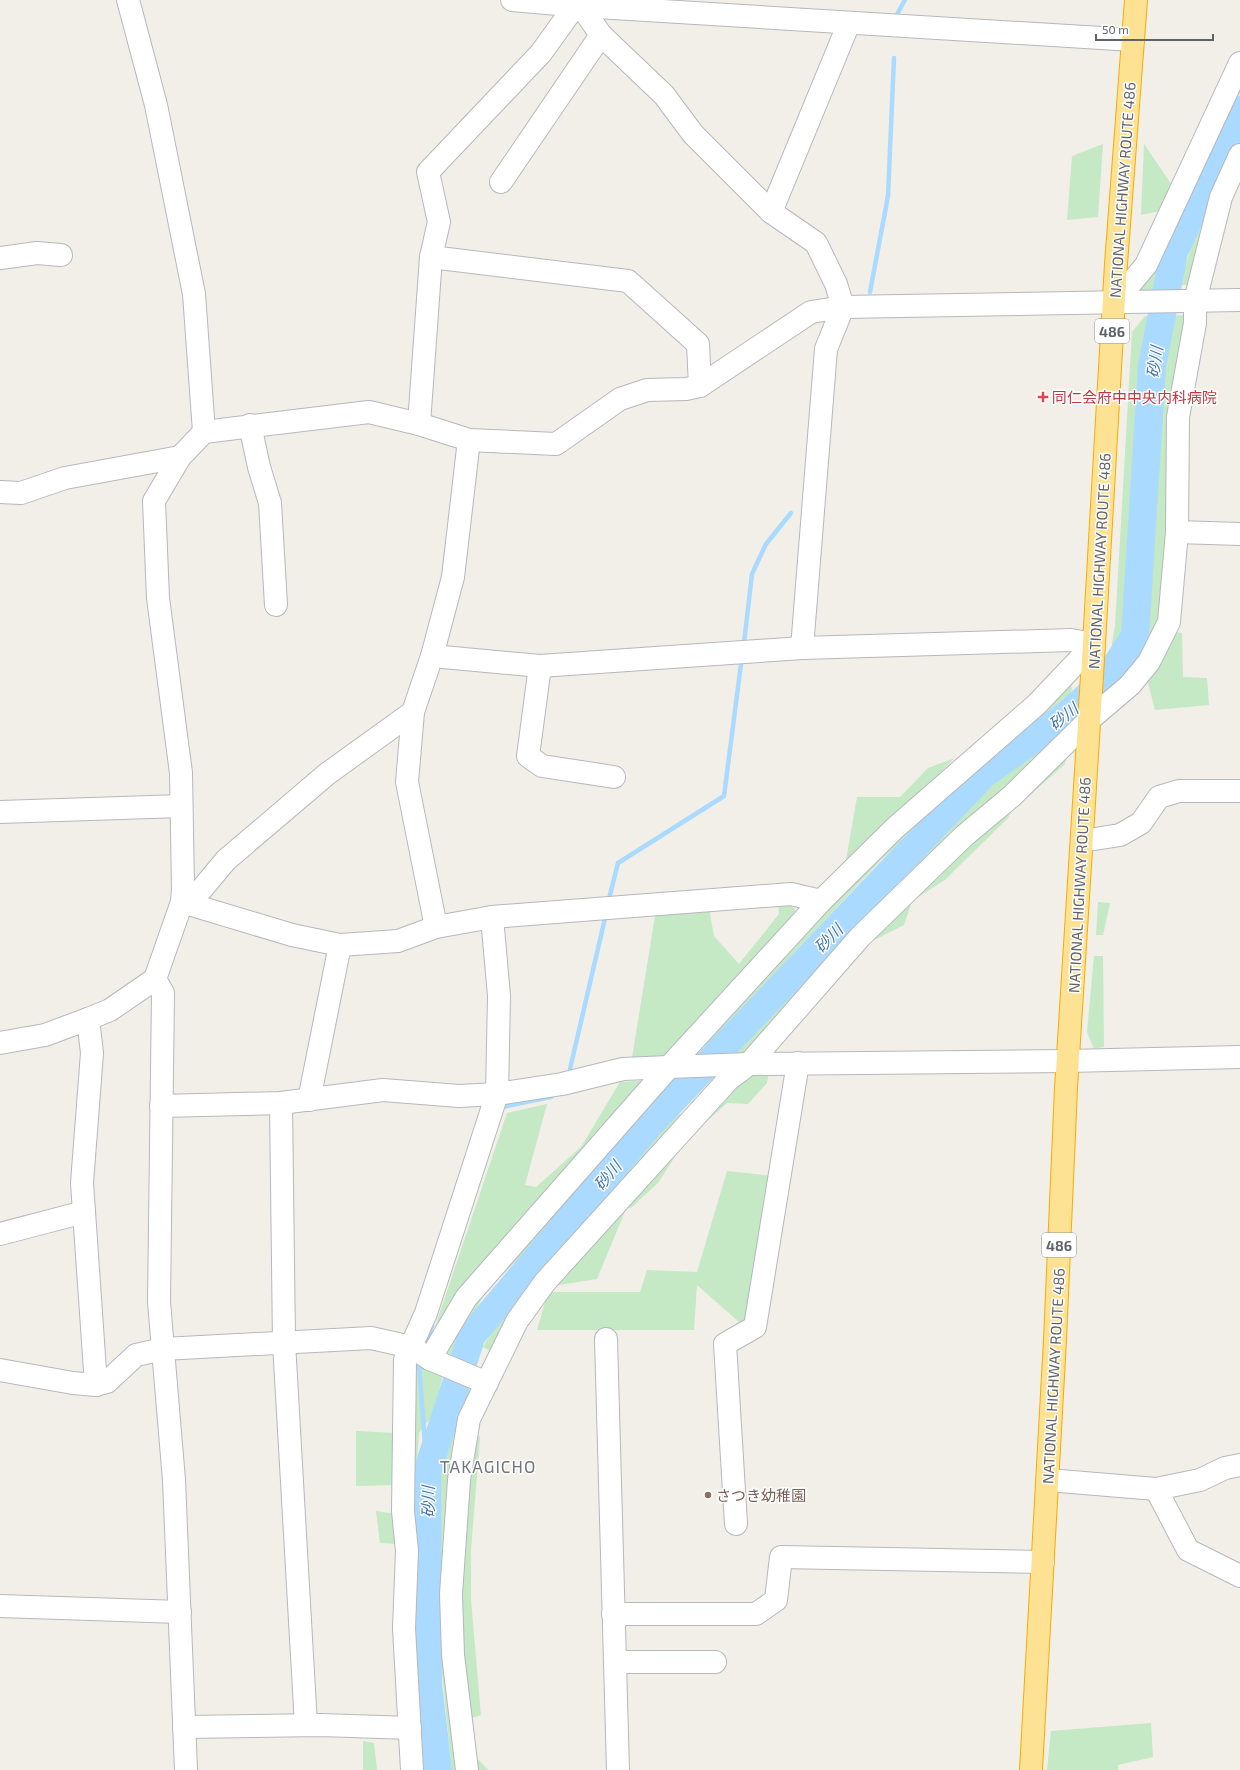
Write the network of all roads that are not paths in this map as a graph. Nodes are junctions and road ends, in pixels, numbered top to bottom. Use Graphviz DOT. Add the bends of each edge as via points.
graph roads {
  1 [pos="128,0"];
  2 [pos="512,0"];
  3 [pos="1136,0"];
  4 [pos="554,2"];
  5 [pos="582,3"];
  6 [pos="849,23"];
  7 [pos="601,35"];
  8 [pos="1133,40"];
  9 [pos="1240,63"];
  10 [pos="1240,155"];
  11 [pos="501,182"];
  12 [pos="1231,195"];
  13 [pos="771,212"];
  14 [pos="61,255"];
  15 [pos="431,257"];
  16 [pos="0,258"];
  17 [pos="1240,300"];
  18 [pos="1196,301"];
  19 [pos="1115,302"];
  20 [pos="844,307"];
  21 [pos="700,386"];
  22 [pos="419,424"];
  23 [pos="250,425"];
  24 [pos="204,432"];
  25 [pos="469,440"];
  26 [pos="180,457"];
  27 [pos="0,492"];
  28 [pos="1177,532"];
  29 [pos="1240,534"];
  30 [pos="276,605"];
  31 [pos="802,648"];
  32 [pos="1094,652"];
  33 [pos="432,656"];
  34 [pos="540,666"];
  35 [pos="413,712"];
  36 [pos="1089,720"];
  37 [pos="614,777"];
  38 [pos="1240,791"];
  39 [pos="181,806"];
  40 [pos="0,812"];
  41 [pos="1082,841"];
  42 [pos="821,901"];
  43 [pos="182,902"];
  44 [pos="492,917"];
  45 [pos="436,927"];
  46 [pos="340,945"];
  47 [pos="155,979"];
  48 [pos="88,1019"];
  49 [pos="0,1043"];
  50 [pos="1240,1057"];
  51 [pos="1068,1061"];
  52 [pos="798,1063"];
  53 [pos="749,1064"];
  54 [pos="669,1067"];
  55 [pos="497,1094"];
  56 [pos="308,1100"];
  57 [pos="281,1103"];
  58 [pos="161,1106"];
  59 [pos="84,1212"];
  60 [pos="0,1234"];
  61 [pos="606,1339"];
  62 [pos="284,1343"];
  63 [pos="411,1347"];
  64 [pos="163,1349"];
  65 [pos="430,1359"];
  66 [pos="0,1370"];
  67 [pos="487,1383"];
  68 [pos="96,1385"];
  69 [pos="1240,1466"];
  70 [pos="1048,1480"];
  71 [pos="1156,1489"];
  72 [pos="736,1524"];
  73 [pos="1043,1562"];
  74 [pos="1240,1576"];
  75 [pos="0,1606"];
  76 [pos="180,1612"];
  77 [pos="613,1614"];
  78 [pos="615,1662"];
  79 [pos="715,1662"];
  80 [pos="306,1725"];
  81 [pos="184,1726"];
  82 [pos="410,1728"];
  83 [pos="186,1770"];
  84 [pos="412,1770"];
  85 [pos="467,1770"];
  86 [pos="618,1770"];
  87 [pos="1031,1770"];
  1 -- 24 [label="street" via="156,105 194,294"];
  2 -- 4 [label="street"];
  3 -- 8 [label="highway, NATIONAL HIGHWAY ROUTE 486 / 486"];
  4 -- 5 [label="street"];
  5 -- 6 [label="street"];
  5 -- 7 [label="street"];
  5 -- 15 [label="street" via="569,14 541,53 428,172 439,222"];
  6 -- 8 [label="street"];
  6 -- 13 [label="street"];
  7 -- 11 [label="street"];
  7 -- 13 [label="street" via="664,95 693,134"];
  8 -- 19 [label="highway, NATIONAL HIGHWAY ROUTE 486 / 486"];
  9 -- 19 [label="street" via="1146,265"];
  10 -- 12 [label="street"];
  12 -- 18 [label="street"];
  13 -- 20 [label="street" via="816,243"];
  14 -- 16 [label="street" via="37,253"];
  15 -- 21 [label="street" via="628,281 698,344"];
  15 -- 22 [label="street"];
  17 -- 18 [label="street"];
  18 -- 19 [label="street"];
  18 -- 28 [label="street" via="1195,324 1178,417"];
  19 -- 20 [label="street"];
  19 -- 32 [label="highway, NATIONAL HIGHWAY ROUTE 486 / 486"];
  20 -- 21 [label="street" via="811,312"];
  20 -- 31 [label="street" via="826,349"];
  21 -- 25 [label="street" via="686,390 647,390 620,400 556,444"];
  22 -- 23 [label="street" via="369,412"];
  22 -- 25 [label="street"];
  23 -- 24 [label="street"];
  23 -- 30 [label="street" via="270,503"];
  24 -- 26 [label="street"];
  25 -- 33 [label="street" via="453,577"];
  26 -- 27 [label="street" via="65,478 21,492"];
  26 -- 39 [label="street" via="154,501 158,598 181,773"];
  28 -- 29 [label="street"];
  28 -- 36 [label="street" via="1169,622 1149,662 1130,685"];
  31 -- 32 [label="street" via="1071,640"];
  31 -- 34 [label="street"];
  32 -- 36 [label="highway, NATIONAL HIGHWAY ROUTE 486 / 486"];
  32 -- 42 [label="street" via="895,828"];
  33 -- 34 [label="street"];
  33 -- 35 [label="street"];
  34 -- 37 [label="street" via="528,756 542,766"];
  35 -- 43 [label="street" via="327,774 226,860 201,890"];
  35 -- 45 [label="street" via="407,782"];
  36 -- 41 [label="highway, NATIONAL HIGHWAY ROUTE 486 / 486"];
  36 -- 53 [label="street" via="1012,796 964,836 860,937"];
  38 -- 41 [label="street" via="1179,791 1159,797 1141,823 1120,835"];
  39 -- 40 [label="street"];
  39 -- 43 [label="street"];
  41 -- 51 [label="highway, NATIONAL HIGHWAY ROUTE 486 / 486"];
  42 -- 44 [label="street" via="791,894"];
  42 -- 54 [label="street"];
  43 -- 46 [label="street" via="292,935"];
  43 -- 47 [label="street"];
  44 -- 45 [label="street"];
  44 -- 55 [label="street" via="498,996"];
  45 -- 46 [label="street" via="398,941"];
  46 -- 56 [label="street"];
  47 -- 48 [label="street" via="110,1010"];
  47 -- 58 [label="street" via="163,993"];
  48 -- 49 [label="street" via="45,1035"];
  48 -- 59 [label="street" via="92,1053 82,1183"];
  50 -- 51 [label="street"];
  51 -- 52 [label="street"];
  51 -- 70 [label="highway, NATIONAL HIGHWAY ROUTE 486 / 486"];
  52 -- 53 [label="street"];
  52 -- 72 [label="street" via="755,1327 725,1344"];
  53 -- 54 [label="street"];
  53 -- 67 [label="street" via="728,1080 545,1282 517,1321"];
  54 -- 55 [label="street" via="623,1069 562,1084"];
  54 -- 65 [label="street" via="466,1298"];
  55 -- 56 [label="street" via="459,1096 384,1090"];
  55 -- 63 [label="street" via="426,1313"];
  56 -- 57 [label="street"];
  57 -- 58 [label="street"];
  57 -- 62 [label="street"];
  58 -- 64 [label="street" via="159,1302"];
  59 -- 60 [label="street"];
  59 -- 68 [label="street"];
  61 -- 77 [label="street"];
  62 -- 63 [label="street" via="370,1338"];
  62 -- 64 [label="street"];
  62 -- 80 [label="street"];
  63 -- 65 [label="street"];
  63 -- 82 [label="street" via="405,1360 403,1510 407,1551 404,1628"];
  64 -- 68 [label="street" via="136,1355 107,1382"];
  64 -- 76 [label="street" via="174,1480"];
  65 -- 67 [label="street"];
  66 -- 68 [label="street"];
  67 -- 85 [label="street" via="469,1419 466,1434 459,1480 451,1594 453,1655"];
  69 -- 71 [label="street" via="1225,1468 1200,1480"];
  70 -- 71 [label="street"];
  70 -- 73 [label="highway, NATIONAL HIGHWAY ROUTE 486 / 486"];
  71 -- 74 [label="street" via="1188,1550"];
  73 -- 77 [label="street" via="781,1557 776,1600 756,1614"];
  73 -- 87 [label="highway, NATIONAL HIGHWAY ROUTE 486 / 486"];
  75 -- 76 [label="street"];
  76 -- 81 [label="street"];
  77 -- 78 [label="street"];
  78 -- 79 [label="street"];
  78 -- 86 [label="street"];
  80 -- 81 [label="street"];
  80 -- 82 [label="street"];
  81 -- 83 [label="street"];
  82 -- 84 [label="street"];
}
